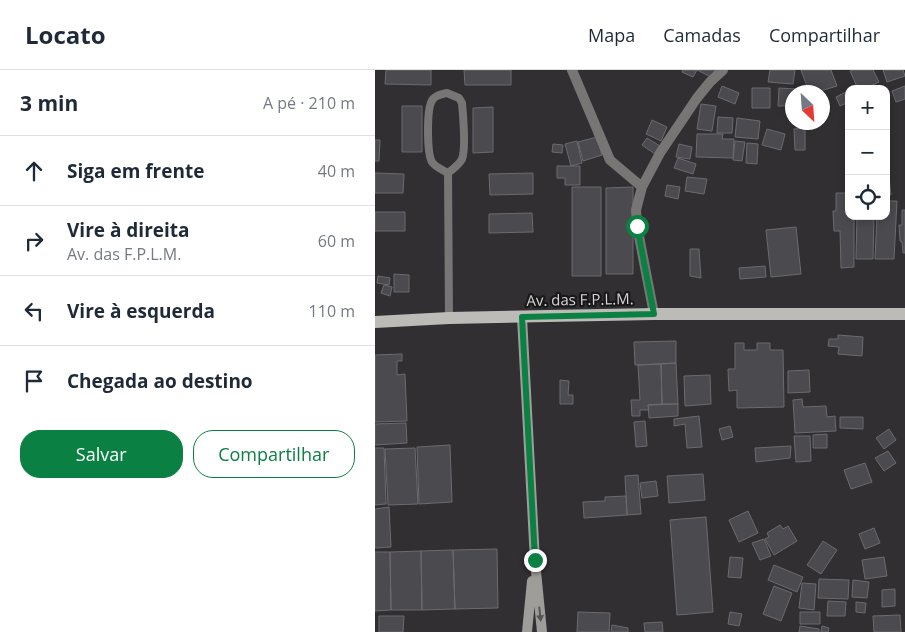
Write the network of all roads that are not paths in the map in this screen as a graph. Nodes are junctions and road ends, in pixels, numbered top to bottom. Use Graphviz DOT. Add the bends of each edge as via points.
graph roads {
  1 [pos="571,70"];
  2 [pos="723,70"];
  3 [pos="448,173"];
  4 [pos="642,187"];
  5 [pos="654,314"];
  6 [pos="905,314"];
  7 [pos="522,317"];
  8 [pos="449,318"];
  9 [pos="375,322"];
  10 [pos="535,560"];
  11 [pos="527,632"];
  12 [pos="542,632"];
  1 -- 4 [label="street" via="610,160"];
  2 -- 4 [label="street" via="697,98"];
  3 -- 3 [label="lane" via="463,157 463,134 462,103 447,93 431,101 428,132 431,160"];
  3 -- 8 [label="lane"];
  4 -- 5 [label="street" via="636,210 637,226"];
  5 -- 6 [label="main road, Av. das F.P.L.M."];
  5 -- 7 [label="main road, Av. das F.P.L.M."];
  7 -- 8 [label="main road, Av. das F.P.L.M."];
  7 -- 10 [label="street"];
  8 -- 9 [label="main road, Av. das F.P.L.M."];
  10 -- 11 [label="street"];
  10 -- 12 [label="street, one-way"];
}
